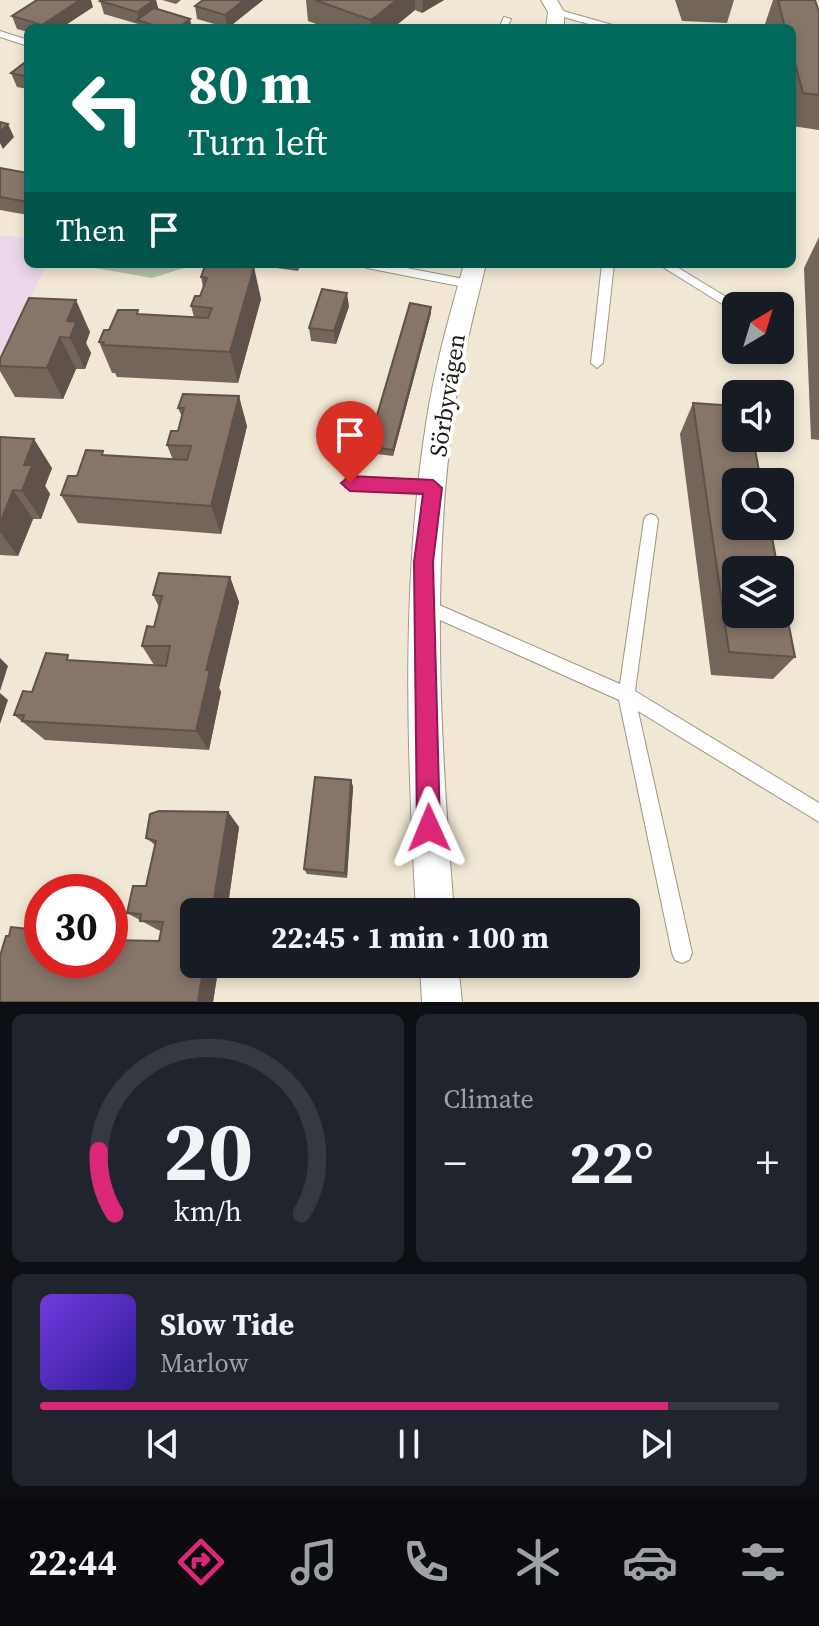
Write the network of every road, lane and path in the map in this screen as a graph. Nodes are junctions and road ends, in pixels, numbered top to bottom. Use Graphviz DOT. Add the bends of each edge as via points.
graph roads {
  1 [pos="553,13"];
  2 [pos="595,24"];
  3 [pos="0,34"];
  4 [pos="24,42"];
  5 [pos="409,268"];
  6 [pos="608,268"];
  7 [pos="671,268"];
  8 [pos="472,274"];
  9 [pos="722,299"];
  10 [pos="597,363"];
  11 [pos="350,483"];
  12 [pos="433,488"];
  13 [pos="651,520"];
  14 [pos="424,606"];
  15 [pos="626,695"];
  16 [pos="819,813"];
  17 [pos="434,898"];
  18 [pos="682,953"];
  19 [pos="440,978"];
  20 [pos="442,1002"];
  1 -- 2 [label="lane"];
  3 -- 4 [label="lane"];
  5 -- 8 [label="lane"];
  6 -- 10 [label="lane"];
  7 -- 9 [label="lane"];
  8 -- 12 [label="street, Sörbyvägen" via="447,367"];
  11 -- 12 [label="lane"];
  12 -- 14 [label="street, Sörbyvägen"];
  13 -- 15 [label="lane"];
  14 -- 15 [label="lane"];
  14 -- 17 [label="street, Sörbyvägen"];
  15 -- 16 [label="lane"];
  15 -- 18 [label="lane"];
  19 -- 20 [label="street"];
}
